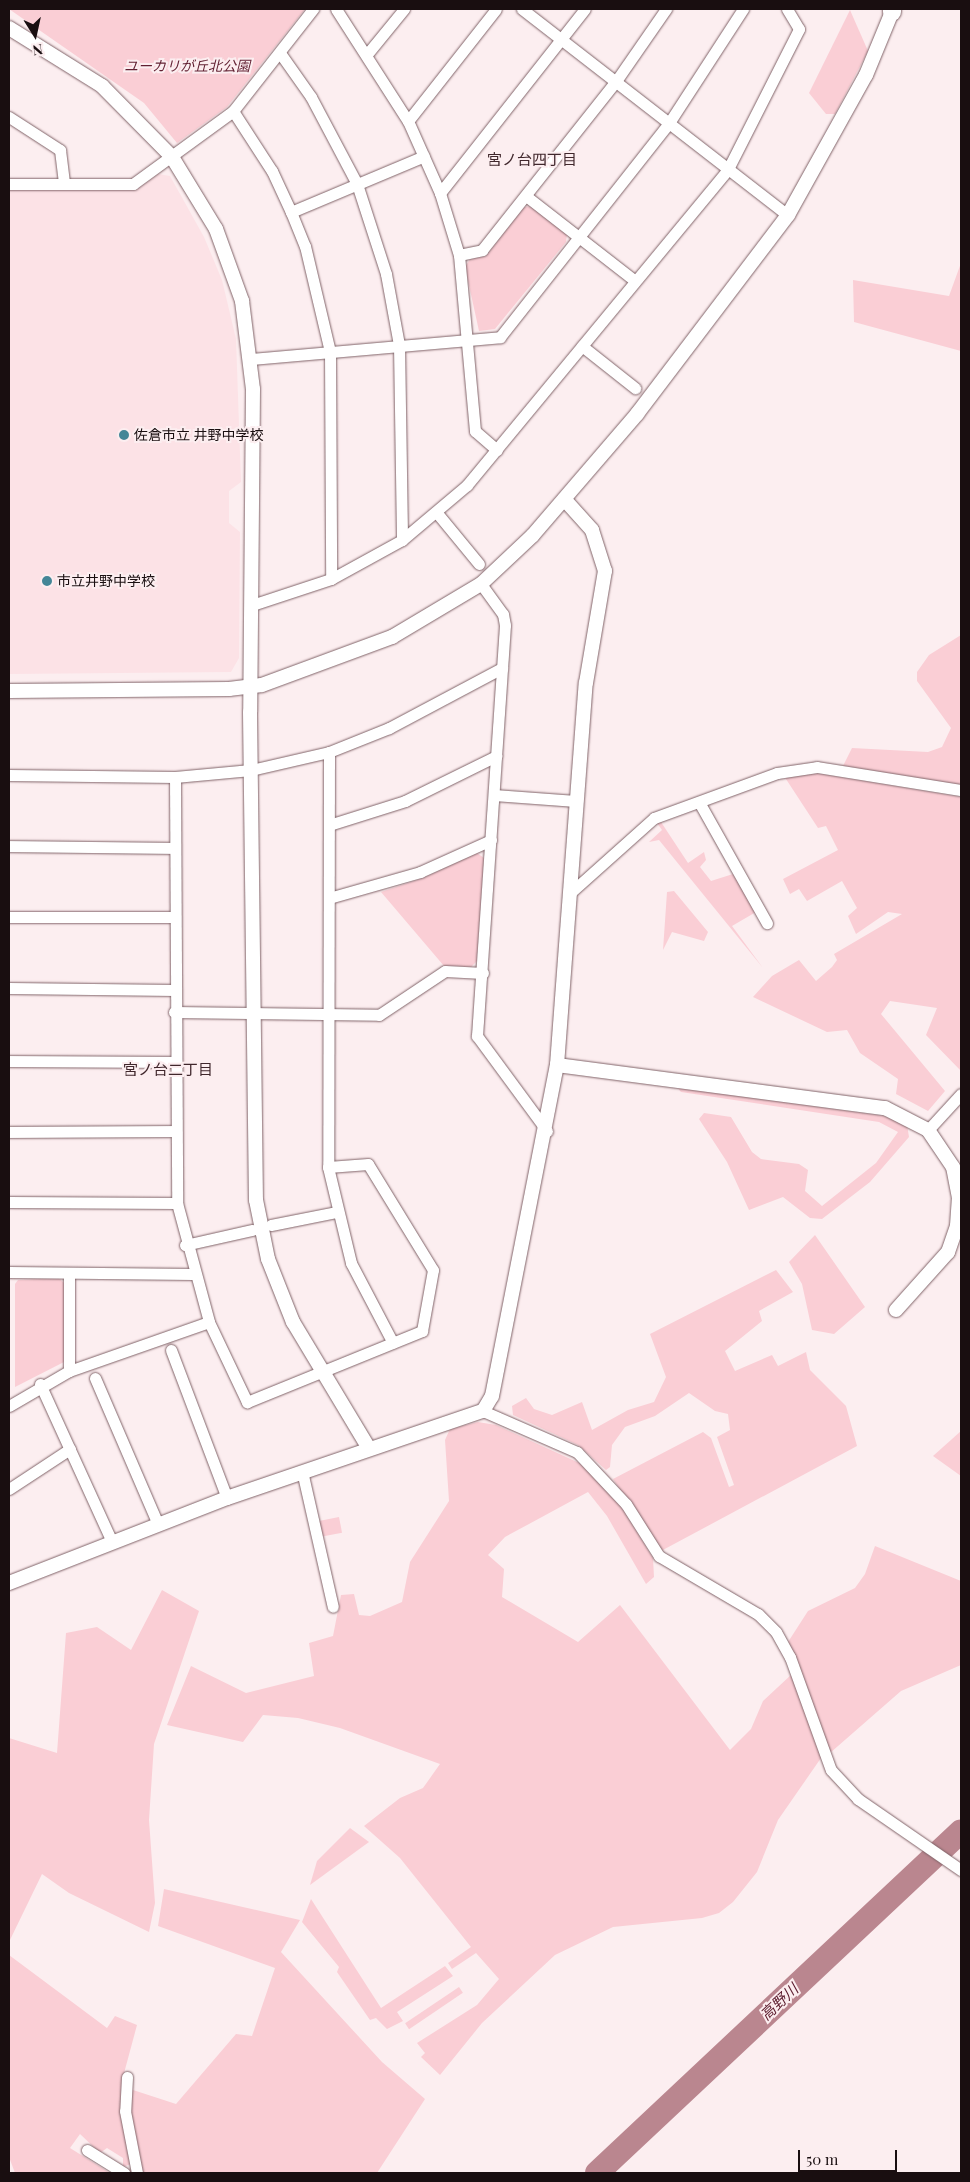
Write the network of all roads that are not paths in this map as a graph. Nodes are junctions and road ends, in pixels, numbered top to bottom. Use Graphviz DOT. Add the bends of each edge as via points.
graph roads {
  1 [pos="314,9"];
  2 [pos="336,9"];
  3 [pos="404,9"];
  4 [pos="496,9"];
  5 [pos="522,9"];
  6 [pos="585,9"];
  7 [pos="666,9"];
  8 [pos="743,9"];
  9 [pos="787,9"];
  10 [pos="892,10"];
  11 [pos="9,28"];
  12 [pos="561,39"];
  13 [pos="280,52"];
  14 [pos="368,53"];
  15 [pos="616,81"];
  16 [pos="233,112"];
  17 [pos="9,117"];
  18 [pos="408,121"];
  19 [pos="669,123"];
  20 [pos="424,156"];
  21 [pos="172,157"];
  22 [pos="728,169"];
  23 [pos="9,184"];
  24 [pos="64,184"];
  25 [pos="357,184"];
  26 [pos="440,193"];
  27 [pos="526,196"];
  28 [pos="291,212"];
  29 [pos="788,215"];
  30 [pos="578,236"];
  31 [pos="459,255"];
  32 [pos="635,282"];
  33 [pos="468,339"];
  34 [pos="399,345"];
  35 [pos="582,346"];
  36 [pos="330,352"];
  37 [pos="251,359"];
  38 [pos="635,388"];
  39 [pos="497,450"];
  40 [pos="565,500"];
  41 [pos="437,513"];
  42 [pos="402,540"];
  43 [pos="480,564"];
  44 [pos="331,579"];
  45 [pos="481,584"];
  46 [pos="252,604"];
  47 [pos="502,668"];
  48 [pos="250,687"];
  49 [pos="9,690"];
  50 [pos="329,752"];
  51 [pos="496,756"];
  52 [pos="252,770"];
  53 [pos="9,775"];
  54 [pos="175,777"];
  55 [pos="961,790"];
  56 [pos="494,796"];
  57 [pos="576,801"];
  58 [pos="699,802"];
  59 [pos="329,825"];
  60 [pos="491,840"];
  61 [pos="9,846"];
  62 [pos="174,848"];
  63 [pos="569,894"];
  64 [pos="329,898"];
  65 [pos="9,917"];
  66 [pos="175,917"];
  67 [pos="767,923"];
  68 [pos="483,973"];
  69 [pos="9,988"];
  70 [pos="174,990"];
  71 [pos="174,1012"];
  72 [pos="253,1012"];
  73 [pos="329,1014"];
  74 [pos="9,1061"];
  75 [pos="174,1062"];
  76 [pos="556,1065"];
  77 [pos="961,1094"];
  78 [pos="928,1130"];
  79 [pos="174,1131"];
  80 [pos="547,1131"];
  81 [pos="9,1132"];
  82 [pos="328,1167"];
  83 [pos="9,1202"];
  84 [pos="177,1203"];
  85 [pos="336,1212"];
  86 [pos="272,1224"];
  87 [pos="252,1230"];
  88 [pos="185,1245"];
  89 [pos="9,1272"];
  90 [pos="69,1273"];
  91 [pos="193,1274"];
  92 [pos="896,1310"];
  93 [pos="209,1322"];
  94 [pos="393,1343"];
  95 [pos="171,1350"];
  96 [pos="69,1371"];
  97 [pos="322,1372"];
  98 [pos="95,1378"];
  99 [pos="40,1384"];
  100 [pos="9,1406"];
  101 [pos="483,1411"];
  102 [pos="368,1448"];
  103 [pos="70,1449"];
  104 [pos="302,1471"];
  105 [pos="9,1489"];
  106 [pos="227,1498"];
  107 [pos="158,1524"];
  108 [pos="112,1542"];
  109 [pos="9,1583"];
  110 [pos="332,1607"];
  111 [pos="961,1870"];
  112 [pos="127,2077"];
  113 [pos="87,2150"];
  114 [pos="124,2173"];
  115 [pos="137,2173"];
  1 -- 13 [label="street"];
  2 -- 14 [label="street"];
  3 -- 14 [label="street"];
  4 -- 18 [label="street"];
  5 -- 12 [label="street"];
  6 -- 12 [label="street"];
  7 -- 15 [label="street"];
  8 -- 19 [label="street"];
  9 -- 22 [label="street" via="799,29"];
  10 -- 29 [label="street" via="866,74"];
  11 -- 21 [label="street" via="102,86"];
  12 -- 15 [label="street"];
  12 -- 26 [label="street"];
  13 -- 16 [label="street"];
  13 -- 25 [label="street" via="311,97"];
  14 -- 18 [label="street"];
  15 -- 19 [label="street"];
  15 -- 27 [label="street"];
  16 -- 21 [label="street"];
  16 -- 28 [label="street" via="272,170"];
  17 -- 24 [label="street" via="60,150"];
  18 -- 20 [label="street"];
  19 -- 22 [label="street"];
  19 -- 30 [label="street"];
  20 -- 25 [label="street"];
  20 -- 26 [label="street"];
  21 -- 24 [label="street" via="133,184"];
  21 -- 37 [label="street" via="202,204 228,257 242,301"];
  22 -- 29 [label="street"];
  22 -- 32 [label="street"];
  23 -- 24 [label="street"];
  25 -- 28 [label="street"];
  25 -- 34 [label="street" via="373,223"];
  26 -- 31 [label="street"];
  27 -- 30 [label="street"];
  27 -- 31 [label="street" via="482,250"];
  28 -- 36 [label="street" via="305,246"];
  29 -- 40 [label="street" via="649,399"];
  30 -- 32 [label="street"];
  30 -- 33 [label="street" via="500,337"];
  31 -- 33 [label="street"];
  32 -- 35 [label="street"];
  33 -- 34 [label="street"];
  33 -- 39 [label="street" via="474,431"];
  34 -- 36 [label="street"];
  34 -- 42 [label="street"];
  35 -- 38 [label="street"];
  35 -- 39 [label="street"];
  36 -- 37 [label="street"];
  36 -- 44 [label="street"];
  37 -- 46 [label="street"];
  39 -- 41 [label="street"];
  40 -- 45 [label="street"];
  40 -- 57 [label="street" via="592,530 605,572 586,682"];
  41 -- 42 [label="street"];
  41 -- 43 [label="street"];
  42 -- 44 [label="street"];
  44 -- 46 [label="street"];
  45 -- 47 [label="street" via="503,614"];
  45 -- 48 [label="street" via="392,638 314,669"];
  46 -- 48 [label="street"];
  47 -- 50 [label="street" via="389,728"];
  47 -- 51 [label="street"];
  48 -- 49 [label="street"];
  48 -- 52 [label="street"];
  50 -- 52 [label="street"];
  50 -- 59 [label="street"];
  51 -- 56 [label="street"];
  51 -- 59 [label="street" via="405,801"];
  52 -- 54 [label="street"];
  52 -- 72 [label="street"];
  53 -- 54 [label="street"];
  54 -- 62 [label="street"];
  55 -- 58 [label="street" via="817,766 776,773"];
  56 -- 57 [label="street"];
  56 -- 60 [label="street"];
  57 -- 63 [label="street"];
  58 -- 63 [label="street" via="654,818"];
  58 -- 67 [label="street"];
  59 -- 64 [label="street"];
  60 -- 64 [label="street" via="420,872"];
  60 -- 68 [label="street"];
  61 -- 62 [label="street"];
  62 -- 66 [label="street"];
  63 -- 76 [label="street"];
  64 -- 73 [label="street"];
  65 -- 66 [label="street"];
  66 -- 70 [label="street"];
  68 -- 73 [label="street" via="445,971 379,1015"];
  68 -- 80 [label="street" via="477,1036"];
  69 -- 70 [label="street"];
  70 -- 71 [label="street"];
  71 -- 72 [label="street"];
  71 -- 75 [label="street"];
  72 -- 73 [label="street"];
  72 -- 97 [label="street" via="253,1172 260,1227 293,1322"];
  73 -- 82 [label="street"];
  74 -- 75 [label="street"];
  75 -- 79 [label="street"];
  76 -- 78 [label="street" via="885,1108"];
  76 -- 80 [label="street"];
  77 -- 78 [label="street"];
  78 -- 92 [label="street" via="953,1166 959,1197 957,1226 940,1263"];
  79 -- 81 [label="street"];
  79 -- 84 [label="street"];
  80 -- 101 [label="street" via="498,1375"];
  82 -- 85 [label="street"];
  82 -- 94 [label="street" via="368,1164 433,1270 422,1331"];
  83 -- 84 [label="street"];
  84 -- 88 [label="street"];
  85 -- 86 [label="street"];
  85 -- 94 [label="street" via="351,1263"];
  87 -- 88 [label="street"];
  88 -- 91 [label="street"];
  89 -- 90 [label="street"];
  90 -- 91 [label="street"];
  90 -- 96 [label="street"];
  91 -- 93 [label="street"];
  93 -- 96 [label="street"];
  93 -- 97 [label="street" via="247,1402"];
  94 -- 97 [label="street"];
  95 -- 106 [label="street"];
  96 -- 99 [label="street"];
  97 -- 102 [label="street"];
  98 -- 107 [label="street"];
  99 -- 100 [label="street"];
  99 -- 103 [label="street"];
  101 -- 102 [label="street"];
  101 -- 111 [label="street" via="577,1452 611,1485 659,1556 758,1614 776,1632 790,1657 831,1770 858,1799"];
  102 -- 104 [label="street"];
  103 -- 105 [label="street"];
  103 -- 108 [label="street"];
  104 -- 106 [label="street"];
  104 -- 110 [label="street"];
  106 -- 107 [label="street"];
  107 -- 108 [label="street"];
  108 -- 109 [label="street"];
  112 -- 115 [label="street" via="125,2111"];
  113 -- 114 [label="street"];
}
